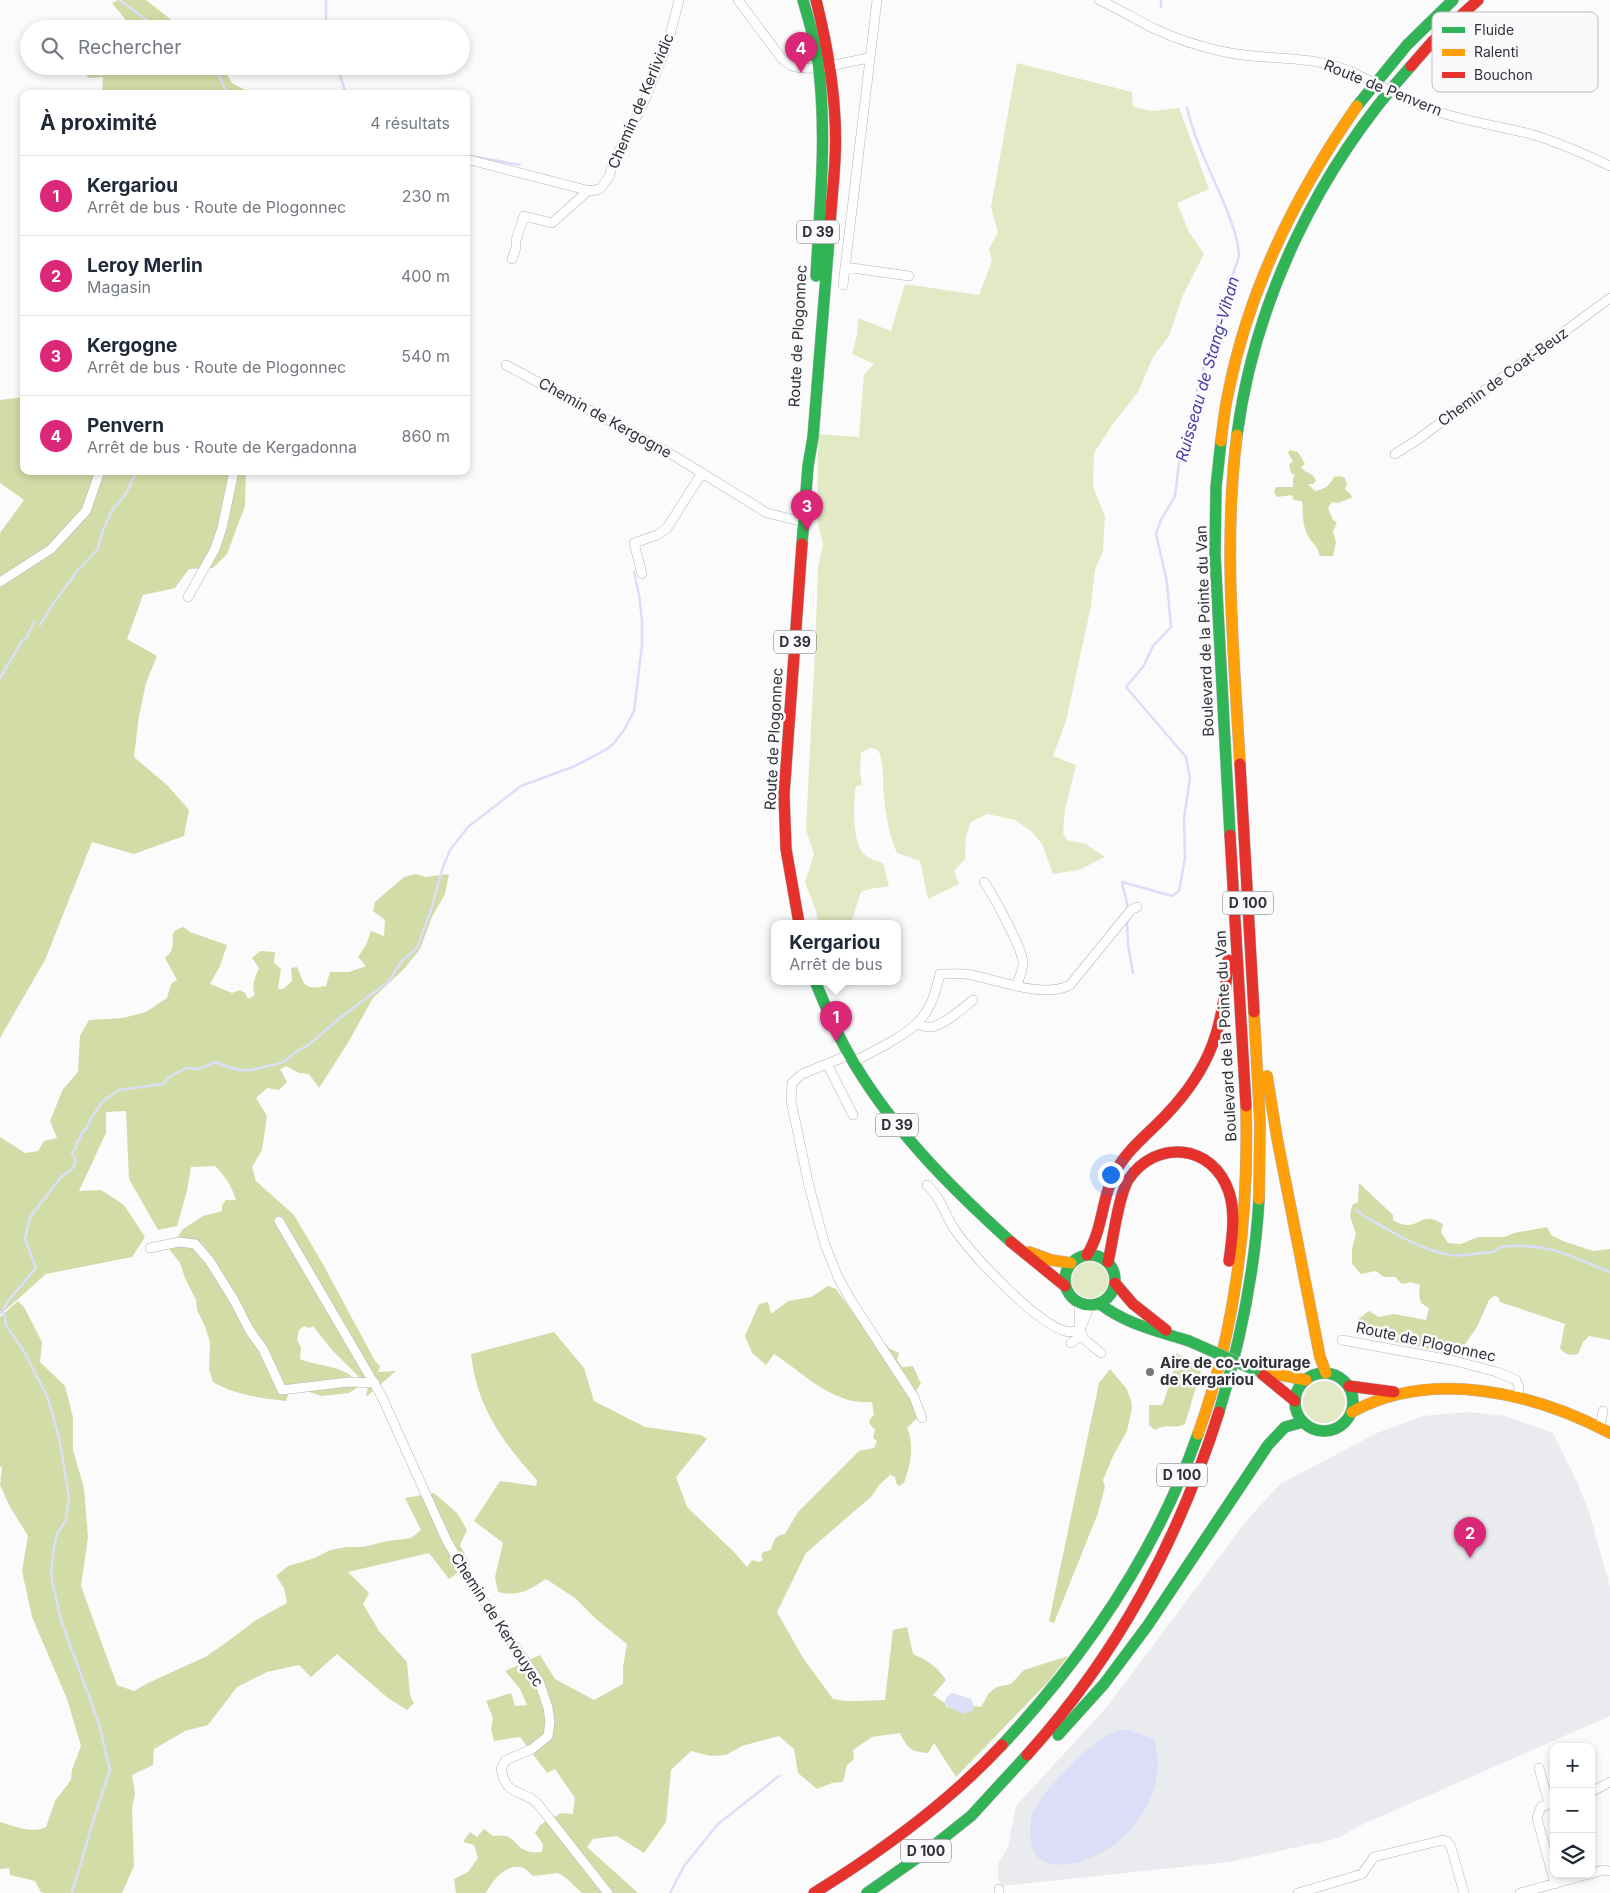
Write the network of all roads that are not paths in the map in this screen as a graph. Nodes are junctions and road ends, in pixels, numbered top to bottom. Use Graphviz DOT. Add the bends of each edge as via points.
graph roads {
  1 [pos="679,0"];
  2 [pos="738,0"];
  3 [pos="803,0"];
  4 [pos="816,0"];
  5 [pos="877,0"];
  6 [pos="1099,0"];
  7 [pos="1454,0"];
  8 [pos="1478,0"];
  9 [pos="1441,12"];
  10 [pos="1465,12"];
  11 [pos="1432,21"];
  12 [pos="1432,42"];
  13 [pos="869,58"];
  14 [pos="831,64"];
  15 [pos="819,67"];
  16 [pos="470,160"];
  17 [pos="1610,166"];
  18 [pos="589,190"];
  19 [pos="512,260"];
  20 [pos="845,267"];
  21 [pos="909,276"];
  22 [pos="842,285"];
  23 [pos="1610,298"];
  24 [pos="506,365"];
  25 [pos="1395,454"];
  26 [pos="808,466"];
  27 [pos="702,473"];
  28 [pos="99,475"];
  29 [pos="233,475"];
  30 [pos="804,522"];
  31 [pos="642,574"];
  32 [pos="0,582"];
  33 [pos="188,597"];
  34 [pos="1234,655"];
  35 [pos="984,882"];
  36 [pos="1136,907"];
  37 [pos="1235,918"];
  38 [pos="798,920"];
  39 [pos="817,985"];
  40 [pos="1017,985"];
  41 [pos="972,1000"];
  42 [pos="917,1024"];
  43 [pos="851,1058"];
  44 [pos="827,1064"];
  45 [pos="854,1115"];
  46 [pos="927,1185"];
  47 [pos="279,1221"];
  48 [pos="1013,1243"];
  49 [pos="150,1248"];
  50 [pos="1087,1255"];
  51 [pos="1108,1262"];
  52 [pos="1071,1263"];
  53 [pos="1115,1283"];
  54 [pos="1065,1286"];
  55 [pos="1089,1304"];
  56 [pos="1080,1333"];
  57 [pos="1174,1336"];
  58 [pos="1342,1340"];
  59 [pos="1071,1343"];
  60 [pos="1100,1354"];
  61 [pos="1255,1370"];
  62 [pos="1326,1373"];
  63 [pos="1306,1380"];
  64 [pos="375,1383"];
  65 [pos="1349,1386"];
  66 [pos="1401,1393"];
  67 [pos="1518,1396"];
  68 [pos="1208,1400"];
  69 [pos="1295,1401"];
  70 [pos="1602,1411"];
  71 [pos="1352,1412"];
  72 [pos="922,1418"];
  73 [pos="1303,1422"];
  74 [pos="1605,1430"];
  75 [pos="1539,1768"];
  76 [pos="1610,1782"];
  77 [pos="1595,1790"];
  78 [pos="1550,1799"];
  79 [pos="1550,1802"];
  80 [pos="983,1805"];
  81 [pos="1610,1871"];
  82 [pos="1595,1872"];
  83 [pos="1576,1878"];
  84 [pos="1555,1884"];
  85 [pos="608,1893"];
  86 [pos="814,1893"];
  87 [pos="866,1893"];
  88 [pos="1298,1893"];
  89 [pos="1464,1893"];
  90 [pos="1520,1893"];
  1 -- 18 [label="street, Chemin de Kerlividic" via="667,46 636,121 606,182 600,189"];
  2 -- 15 [label="street" via="782,59 795,67"];
  3 -- 15 [label="main road, Route de Plogonnec / D 39"];
  4 -- 14 [label="main road, Route de Plogonnec / D 39"];
  5 -- 13 [label="street"];
  6 -- 17 [label="street, Route de Penvern, bridge" via="1189,43 1246,55 1331,64 1414,103 1458,118 1551,141"];
  7 -- 9 [label="main road, Boulevard de la Pointe du Van / D 100"];
  8 -- 10 [label="main road, Boulevard de la Pointe du Van / D 100"];
  11 -- 37 [label="main road, Boulevard de la Pointe du Van / D 100" via="1374,82 1315,168 1257,288 1226,397 1215,505 1216,576"];
  12 -- 34 [label="main road, Boulevard de la Pointe du Van / D 100" via="1340,156 1312,205 1282,269 1260,330 1238,427 1230,521"];
  13 -- 14 [label="street"];
  13 -- 20 [label="street"];
  14 -- 15 [label="street"];
  14 -- 26 [label="main road, Route de Plogonnec / D 39" via="835,113 834,166"];
  15 -- 26 [label="main road, Route de Plogonnec / D 39" via="822,153"];
  16 -- 18 [label="street"];
  18 -- 19 [label="street, Chemin de Kerlividic" via="552,223 524,216"];
  20 -- 21 [label="street"];
  20 -- 22 [label="street"];
  23 -- 25 [label="street, Chemin de Coat-Beuz"];
  24 -- 27 [label="street, Chemin de Kergogne"];
  26 -- 30 [label="main road, Route de Plogonnec / D 39"];
  27 -- 30 [label="street, Chemin de Kergogne" via="767,513"];
  27 -- 31 [label="street" via="667,528 634,543"];
  28 -- 32 [label="street" via="86,511 52,549"];
  29 -- 33 [label="street" via="215,549"];
  30 -- 38 [label="main road, Route de Plogonnec / D 39" via="784,802 787,857"];
  34 -- 62 [label="main road, D 100" via="1252,819 1268,1081 1320,1357"];
  34 -- 80 [label="main road, Boulevard de la Pointe du Van / D 100" via="1256,1030 1260,1175 1254,1259 1237,1348 1202,1462 1161,1558 1132,1614 1105,1658 1060,1718"];
  35 -- 40 [label="street" via="1023,959"];
  36 -- 40 [label="street" via="1070,985 1050,990"];
  37 -- 50 [label="main road, D 100" via="1229,937 1226,1004 1213,1046 1192,1083 1117,1169 1108,1191 1097,1240"];
  37 -- 68 [label="main road, Boulevard de la Pointe du Van / D 100" via="1246,1093 1246,1194 1233,1302"];
  39 -- 43 [label="main road, D 39"];
  40 -- 42 [label="street" via="969,974 940,974 933,999"];
  41 -- 42 [label="street" via="934,1026 928,1028"];
  42 -- 43 [label="street" via="880,1048"];
  43 -- 44 [label="street"];
  43 -- 48 [label="main road, D 39" via="915,1147"];
  44 -- 45 [label="street"];
  44 -- 72 [label="street" via="799,1076 791,1090 793,1116 813,1203 838,1277 914,1397"];
  46 -- 56 [label="street" via="959,1236 1004,1285 1053,1326"];
  47 -- 64 [label="street, Chemin de Kervouyec"];
  48 -- 52 [label="main road, D 39" via="1043,1257"];
  48 -- 54 [label="main road, D 39"];
  49 -- 64 [label="street" via="179,1242 195,1244 234,1300 263,1349 282,1390 348,1382"];
  50 -- 51 [label="main road"];
  50 -- 52 [label="main road"];
  51 -- 53 [label="main road"];
  51 -- 68 [label="main road, D 100" via="1121,1197 1136,1169 1148,1159 1178,1150 1204,1158 1215,1167 1230,1193 1230,1249"];
  52 -- 54 [label="main road" via="1065,1274"];
  53 -- 55 [label="main road" via="1110,1295"];
  53 -- 57 [label="main road" via="1133,1304"];
  54 -- 55 [label="main road" via="1068,1293"];
  55 -- 56 [label="street"];
  55 -- 57 [label="main road"];
  56 -- 59 [label="street"];
  56 -- 60 [label="street"];
  57 -- 61 [label="main road, bridge"];
  58 -- 67 [label="street, Route de Plogonnec" via="1443,1358 1496,1372 1516,1380"];
  61 -- 63 [label="main road"];
  61 -- 69 [label="main road"];
  62 -- 63 [label="main road"];
  62 -- 65 [label="main road" via="1336,1375"];
  63 -- 69 [label="main road"];
  64 -- 85 [label="street, Chemin de Kervouyec" via="446,1539 469,1580 543,1690 550,1721 548,1736 532,1749 506,1760 501,1769 503,1776 513,1791 537,1803"];
  65 -- 66 [label="main road"];
  65 -- 71 [label="main road" via="1353,1394"];
  66 -- 67 [label="main road" via="1468,1389"];
  66 -- 71 [label="main road"];
  67 -- 74 [label="main road" via="1561,1409"];
  68 -- 86 [label="main road, Boulevard de la Pointe du Van / D 100" via="1185,1469 1148,1546 1085,1646 1041,1702 938,1806 904,1833"];
  69 -- 73 [label="main road" via="1298,1416"];
  70 -- 74 [label="street"];
  71 -- 73 [label="main road" via="1343,1425 1329,1431 1314,1430"];
  73 -- 80 [label="main road" via="1285,1427 1268,1445 1158,1611 1104,1684 1040,1752"];
  75 -- 78 [label="street"];
  76 -- 77 [label="street"];
  79 -- 84 [label="street" via="1540,1807 1537,1818"];
  80 -- 87 [label="main road, Boulevard de la Pointe du Van / D 100"];
  81 -- 82 [label="street"];
  83 -- 84 [label="street"];
  84 -- 90 [label="street"];
  88 -- 89 [label="street" via="1364,1873 1374,1857 1443,1840 1451,1847"];
}
